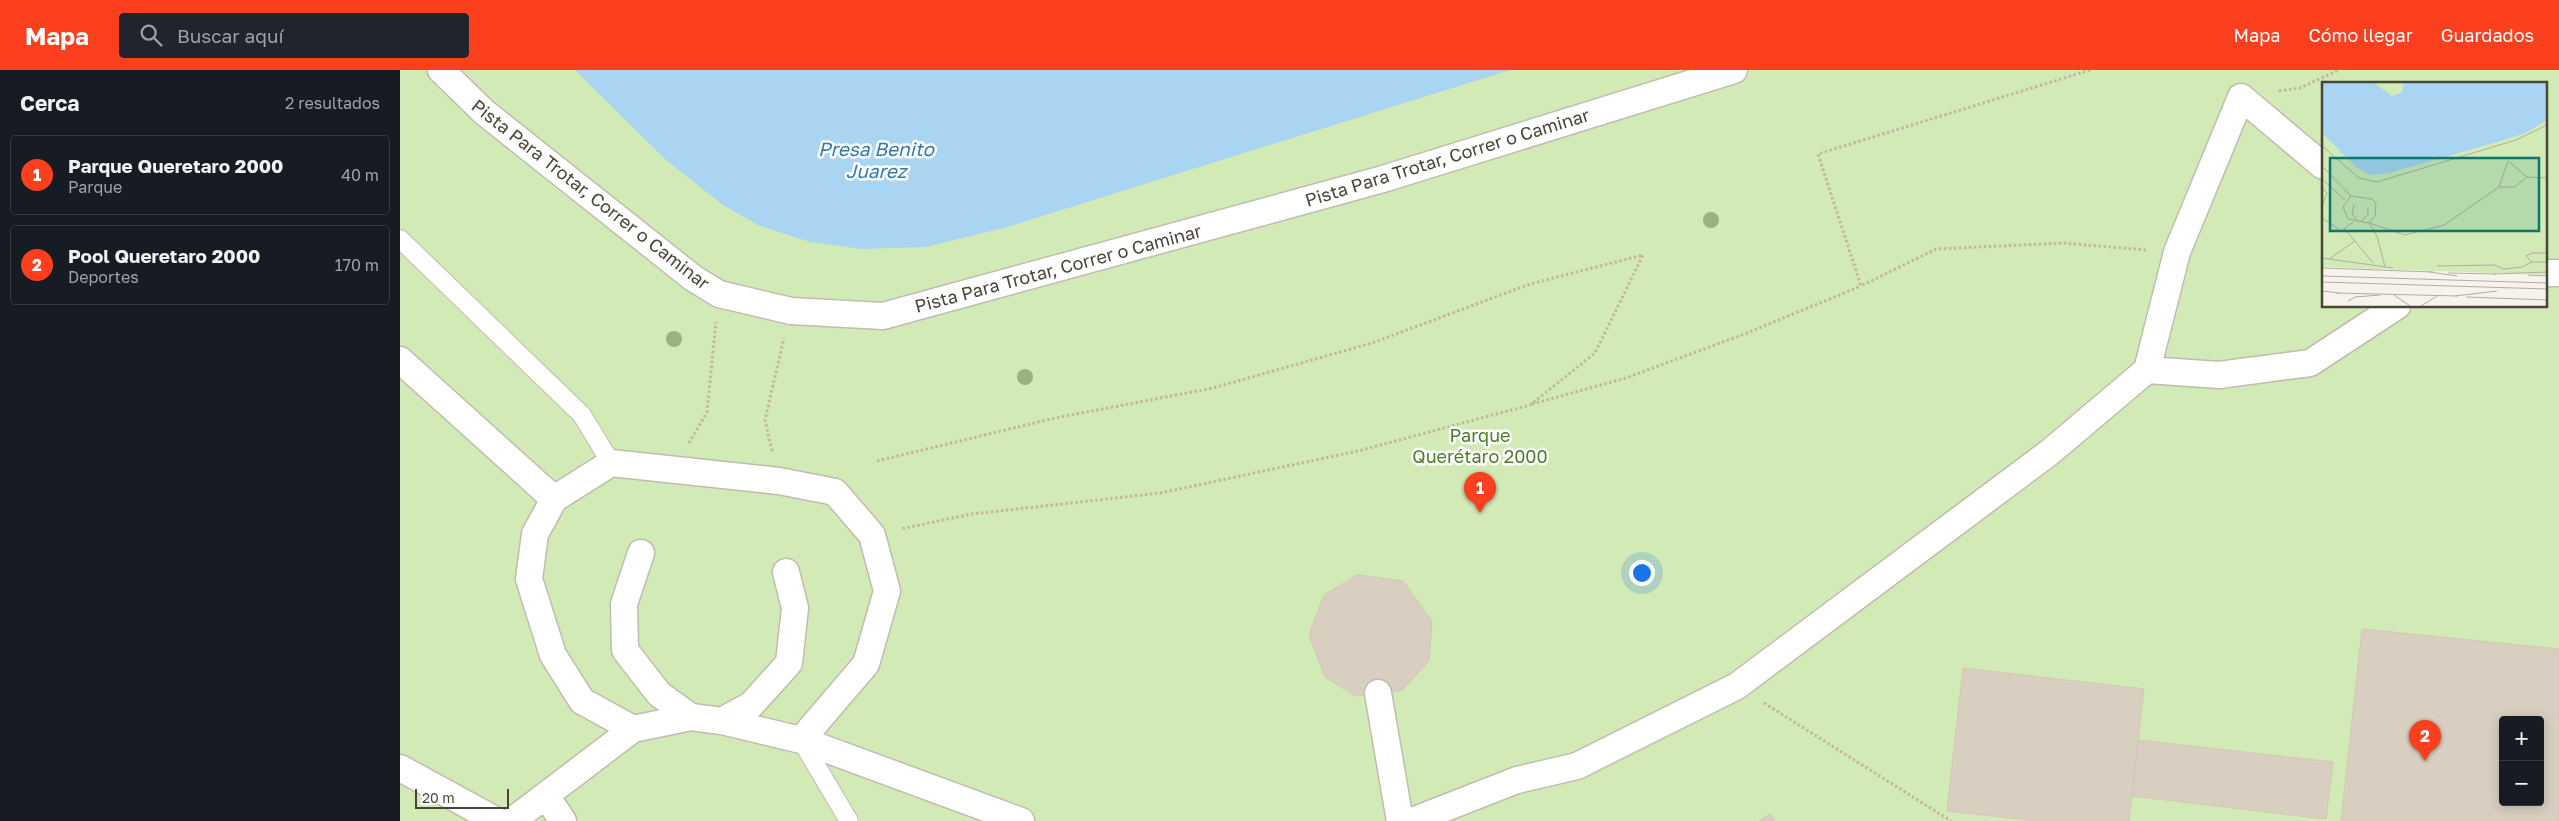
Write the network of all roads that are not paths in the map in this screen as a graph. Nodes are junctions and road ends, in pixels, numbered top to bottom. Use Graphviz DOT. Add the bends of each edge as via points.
graph roads {
  1 [pos="441,70"];
  2 [pos="1734,70"];
  3 [pos="2322,165"];
  4 [pos="400,239"];
  5 [pos="2546,273"];
  6 [pos="2559,273"];
  7 [pos="2395,308"];
  8 [pos="400,360"];
  9 [pos="2147,370"];
  10 [pos="611,463"];
  11 [pos="554,499"];
  12 [pos="641,553"];
  13 [pos="786,572"];
  14 [pos="1378,693"];
  15 [pos="691,717"];
  16 [pos="722,721"];
  17 [pos="633,729"];
  18 [pos="801,740"];
  19 [pos="400,768"];
  20 [pos="546,796"];
  21 [pos="496,821"];
  22 [pos="512,821"];
  23 [pos="563,821"];
  24 [pos="849,821"];
  25 [pos="1021,821"];
  26 [pos="1400,821"];
  27 [pos="1412,821"];
  1 -- 2 [label="street, Pista Para Trotar, Correr o Caminar" via="484,112 693,278 719,294 791,311 883,316 1383,179"];
  3 -- 9 [label="street" via="2241,97 2177,252"];
  4 -- 10 [label="lane" via="582,415"];
  5 -- 6 [label="street"];
  7 -- 9 [label="street" via="2310,363 2219,375"];
  8 -- 11 [label="street"];
  9 -- 27 [label="street" via="2050,452 1737,686 1577,766 1517,780"];
  10 -- 11 [label="street"];
  10 -- 18 [label="street" via="779,481 835,492 872,536 887,591 866,664"];
  11 -- 17 [label="street" via="535,534 528,579 553,655 582,701"];
  12 -- 15 [label="street" via="624,604 625,650 659,694"];
  13 -- 16 [label="street" via="796,608 789,662 751,705"];
  14 -- 26 [label="street"];
  15 -- 16 [label="street"];
  15 -- 17 [label="street"];
  16 -- 18 [label="street"];
  17 -- 20 [label="street"];
  18 -- 24 [label="lane"];
  18 -- 25 [label="street"];
  19 -- 21 [label="street"];
  20 -- 22 [label="street"];
  20 -- 23 [label="street"];
}
